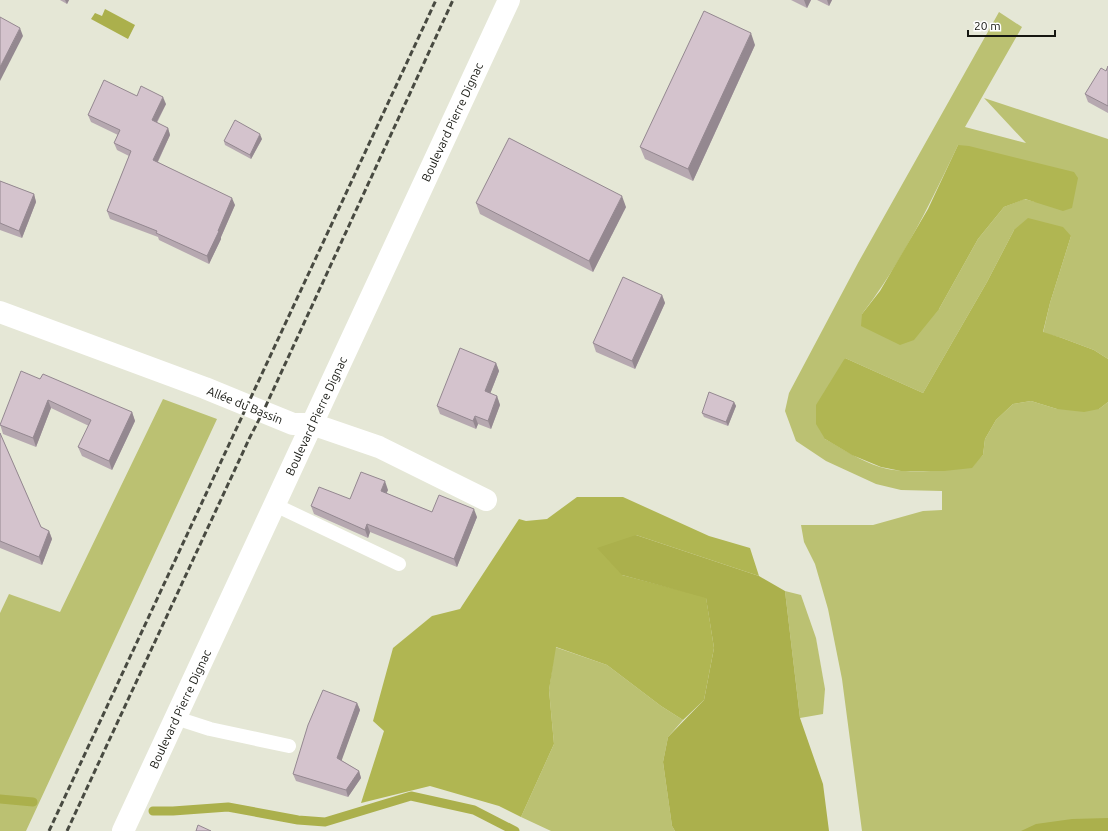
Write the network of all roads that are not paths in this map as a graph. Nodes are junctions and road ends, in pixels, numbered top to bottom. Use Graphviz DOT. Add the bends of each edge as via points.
graph roads {
  1 [pos="509,0"];
  2 [pos="0,312"];
  3 [pos="312,424"];
  4 [pos="486,500"];
  5 [pos="275,505"];
  6 [pos="399,564"];
  7 [pos="176,718"];
  8 [pos="289,746"];
  9 [pos="124,831"];
  1 -- 3 [label="street, Boulevard Pierre Dignac"];
  2 -- 3 [label="street, Allée du Bassin" via="205,388 293,424"];
  3 -- 4 [label="street, Allée du Bassin" via="379,447"];
  3 -- 5 [label="street, Boulevard Pierre Dignac"];
  5 -- 6 [label="lane"];
  5 -- 7 [label="street, Boulevard Pierre Dignac"];
  7 -- 8 [label="lane" via="210,729"];
  7 -- 9 [label="street, Boulevard Pierre Dignac"];
}
